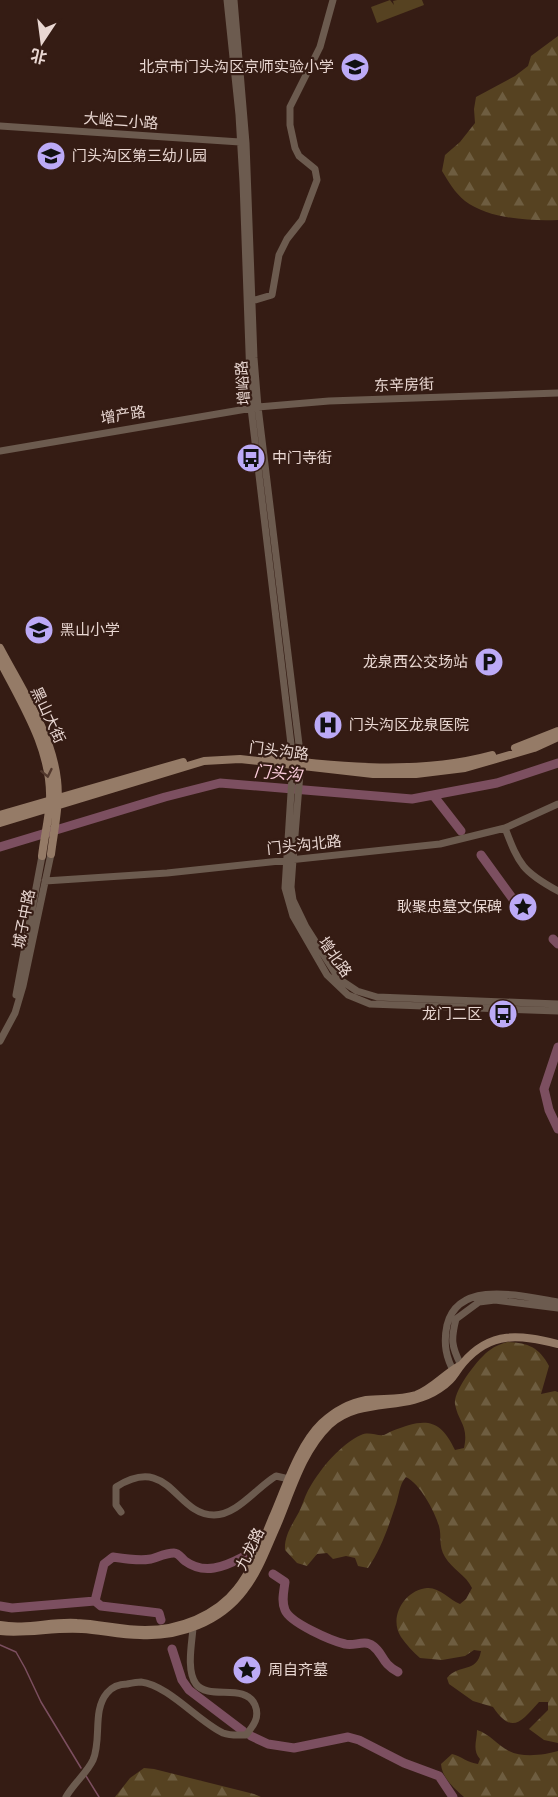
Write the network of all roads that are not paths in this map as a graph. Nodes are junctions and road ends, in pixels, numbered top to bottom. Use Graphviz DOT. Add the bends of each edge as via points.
graph roads {
  1 [pos="227,0"];
  2 [pos="234,0"];
  3 [pos="333,0"];
  4 [pos="0,126"];
  5 [pos="240,142"];
  6 [pos="252,301"];
  7 [pos="558,393"];
  8 [pos="255,407"];
  9 [pos="0,451"];
  10 [pos="0,648"];
  11 [pos="0,661"];
  12 [pos="558,731"];
  13 [pos="558,737"];
  14 [pos="297,764"];
  15 [pos="53,803"];
  16 [pos="558,804"];
  17 [pos="0,815"];
  18 [pos="0,824"];
  19 [pos="505,828"];
  20 [pos="51,854"];
  21 [pos="42,856"];
  22 [pos="289,860"];
  23 [pos="45,881"];
  24 [pos="558,891"];
  25 [pos="558,1004"];
  26 [pos="558,1011"];
  27 [pos="0,1033"];
  28 [pos="0,1041"];
  29 [pos="558,1302"];
  30 [pos="558,1308"];
  31 [pos="558,1344"];
  32 [pos="461,1365"];
  33 [pos="454,1373"];
  34 [pos="289,1479"];
  35 [pos="121,1512"];
  36 [pos="0,1625"];
  37 [pos="193,1628"];
  38 [pos="0,1631"];
  39 [pos="66,1797"];
  1 -- 5 [label="street, 增峪路"];
  2 -- 6 [label="street, 增峪路" via="246,143"];
  3 -- 6 [label="street" via="320,47 290,107 296,148 299,156 315,169 317,180 302,220 279,255 272,295"];
  4 -- 5 [label="street, 大峪二小路"];
  5 -- 8 [label="street, 增峪路"];
  6 -- 8 [label="street, 增峪路"];
  7 -- 8 [label="street, 东辛房街"];
  8 -- 9 [label="street, 增产路"];
  8 -- 14 [label="street, 增峪路"];
  10 -- 15 [label="main road, 黑山大街" via="50,746 57,780"];
  11 -- 15 [label="main road, 黑山大街, one-way" via="41,746"];
  12 -- 14 [label="main road, 门头沟路" via="465,762 389,767"];
  13 -- 14 [label="main road, 门头沟路" via="465,768 430,773 373,774"];
  14 -- 15 [label="main road, 门头沟路" via="246,755 204,757"];
  14 -- 22 [label="street, 增北路"];
  15 -- 17 [label="main road, 门头沟路"];
  15 -- 18 [label="main road, 门头沟路"];
  15 -- 20 [label="main road, 城子中路"];
  15 -- 21 [label="main road" via="46,820"];
  16 -- 19 [label="street, 门头沟北路"];
  19 -- 22 [label="street, 门头沟北路" via="440,844"];
  19 -- 24 [label="street" via="515,855 528,873"];
  20 -- 23 [label="street, 城子中路"];
  21 -- 27 [label="street, 城子中路" via="21,972 11,1013"];
  22 -- 23 [label="street, 门头沟北路"];
  22 -- 25 [label="street, 增北路" via="293,900 299,914 332,971 357,991 377,997"];
  22 -- 26 [label="street, 增北路" via="285,888 293,916 327,975 348,995 370,1004"];
  23 -- 28 [label="street, 城子中路" via="23,986 15,1013"];
  29 -- 33 [label="street" via="489,1293 459,1304 449,1319 445,1341 446,1358"];
  30 -- 32 [label="street" via="495,1300 479,1302 456,1319 452,1346"];
  31 -- 32 [label="main road, 九龙路" via="527,1337 503,1337 474,1351"];
  32 -- 33 [label="main road, 九龙路"];
  33 -- 34 [label="main road, 九龙路" via="416,1395 365,1400 339,1411 315,1431"];
  33 -- 37 [label="main road, 九龙路" via="448,1384 423,1398 354,1410 330,1425 310,1451 264,1555 244,1590 220,1613"];
  34 -- 35 [label="street" via="276,1476 240,1505 215,1516 195,1509 158,1479 141,1478 116,1487 116,1505"];
  34 -- 36 [label="main road, 九龙路" via="248,1572 237,1590 206,1615 169,1628 147,1630 76,1623"];
  37 -- 38 [label="main road, 九龙路" via="160,1635 82,1629"];
  37 -- 39 [label="street" via="192,1677 204,1690 247,1696 258,1712 255,1723 246,1734 231,1735 160,1690 142,1682 121,1684 102,1700 93,1761"];
}
